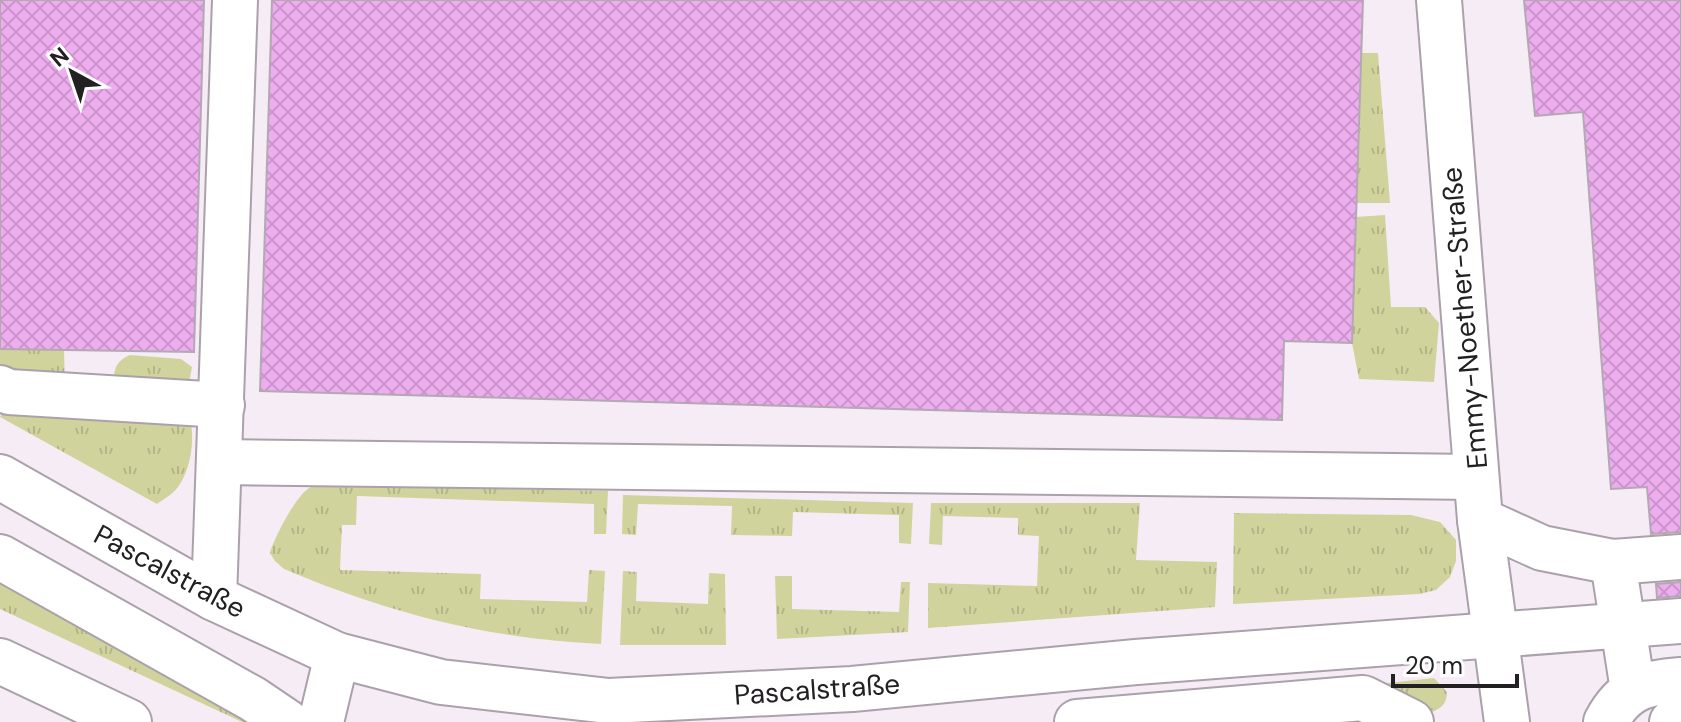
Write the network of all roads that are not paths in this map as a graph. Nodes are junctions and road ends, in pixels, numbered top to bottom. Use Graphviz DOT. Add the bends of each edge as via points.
graph roads {
  1 [pos="235,0"];
  2 [pos="1439,0"];
  3 [pos="0,388"];
  4 [pos="222,405"];
  5 [pos="219,462"];
  6 [pos="0,477"];
  7 [pos="1476,477"];
  8 [pos="1480,520"];
  9 [pos="0,557"];
  10 [pos="1681,557"];
  11 [pos="1613,562"];
  12 [pos="214,598"];
  13 [pos="1681,621"];
  14 [pos="1622,626"];
  15 [pos="1496,635"];
  16 [pos="337,655"];
  17 [pos="0,661"];
  18 [pos="1681,680"];
  19 [pos="1619,706"];
  20 [pos="1681,721"];
  21 [pos="129,722"];
  22 [pos="287,722"];
  23 [pos="321,722"];
  24 [pos="1077,722"];
  25 [pos="1411,722"];
  26 [pos="1507,722"];
  27 [pos="1672,722"];
  1 -- 4 [label="street"];
  2 -- 7 [label="street, Emmy-Noether-Straße"];
  3 -- 4 [label="street" via="48,396"];
  4 -- 5 [label="street"];
  5 -- 7 [label="street"];
  5 -- 12 [label="street"];
  6 -- 12 [label="street, Pascalstraße"];
  7 -- 8 [label="street, Emmy-Noether-Straße"];
  8 -- 11 [label="street" via="1542,548"];
  8 -- 15 [label="street, Emmy-Noether-Straße"];
  9 -- 22 [label="street"];
  10 -- 11 [label="street"];
  11 -- 14 [label="street"];
  12 -- 16 [label="street, Pascalstraße"];
  13 -- 14 [label="street, Pascalstraße"];
  14 -- 15 [label="street, Pascalstraße"];
  14 -- 19 [label="street"];
  15 -- 16 [label="street, Pascalstraße" via="852,689 609,701 441,682"];
  15 -- 26 [label="street, Emmy-Noether-Straße"];
  16 -- 23 [label="street"];
  17 -- 21 [label="street"];
  18 -- 19 [label="street" via="1656,683"];
  20 -- 27 [label="street"];
  24 -- 25 [label="street" via="1363,698"];
}
